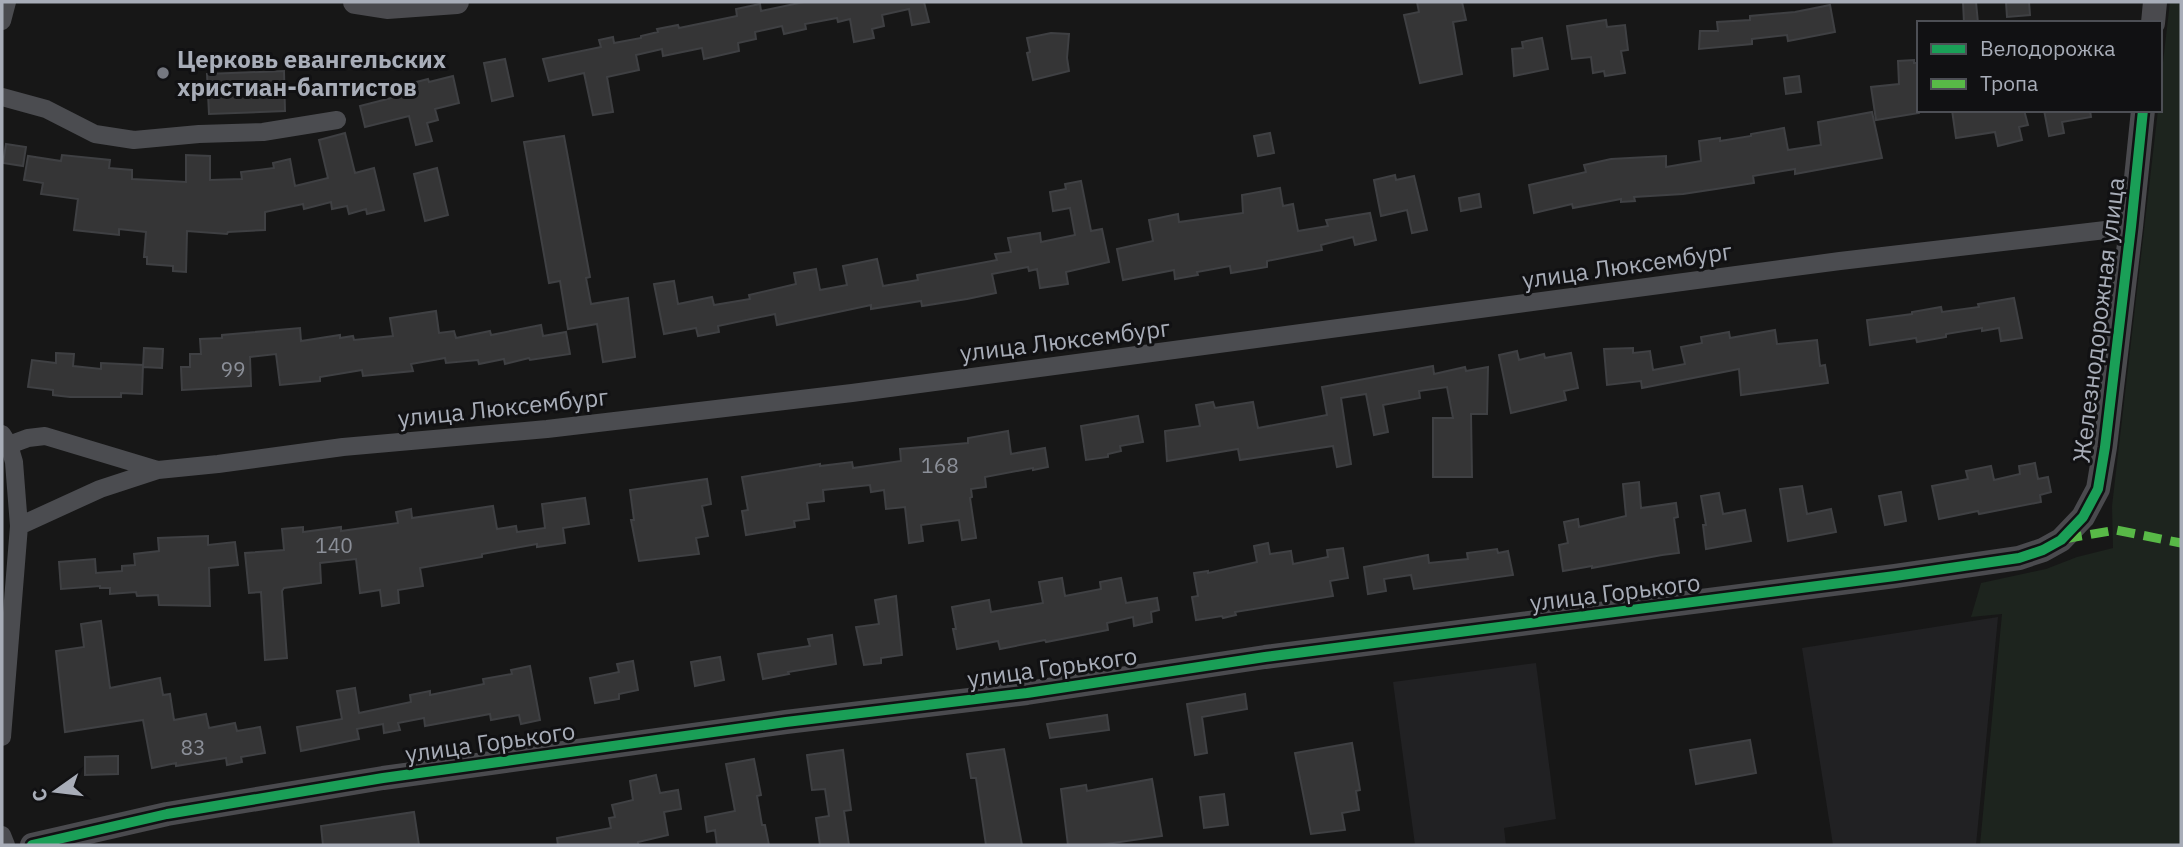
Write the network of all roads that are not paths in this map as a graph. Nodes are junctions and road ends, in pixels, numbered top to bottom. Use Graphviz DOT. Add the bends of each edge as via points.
graph roads {
  1 [pos="7,2"];
  2 [pos="355,2"];
  3 [pos="457,2"];
  4 [pos="2155,2"];
  5 [pos="2,21"];
  6 [pos="2153,21"];
  7 [pos="2,97"];
  8 [pos="2144,112"];
  9 [pos="337,120"];
  10 [pos="2131,227"];
  11 [pos="5,439"];
  12 [pos="158,470"];
  13 [pos="19,526"];
  14 [pos="2074,527"];
  15 [pos="3,705"];
  16 [pos="2,737"];
  17 [pos="2,835"];
  18 [pos="6,845"];
  19 [pos="32,845"];
  1 -- 5 [label="street"];
  2 -- 3 [label="street" via="387,7"];
  4 -- 6 [label="street"];
  7 -- 9 [label="street" via="46,109 95,134 134,140 263,132"];
  8 -- 10 [label="street, Железнодорожная улица"];
  10 -- 12 [label="street, улица Люксембург" via="1840,261 838,394"];
  10 -- 14 [label="street, Железнодорожная улица" via="2098,489"];
  11 -- 12 [label="street, улица Люксембург" via="45,436"];
  11 -- 13 [label="street" via="15,462"];
  12 -- 13 [label="street" via="100,489"];
  13 -- 15 [label="street"];
  14 -- 19 [label="street, улица Горького" via="2061,540 2019,558 396,776 167,814"];
  15 -- 16 [label="street"];
  17 -- 18 [label="street"];
}
